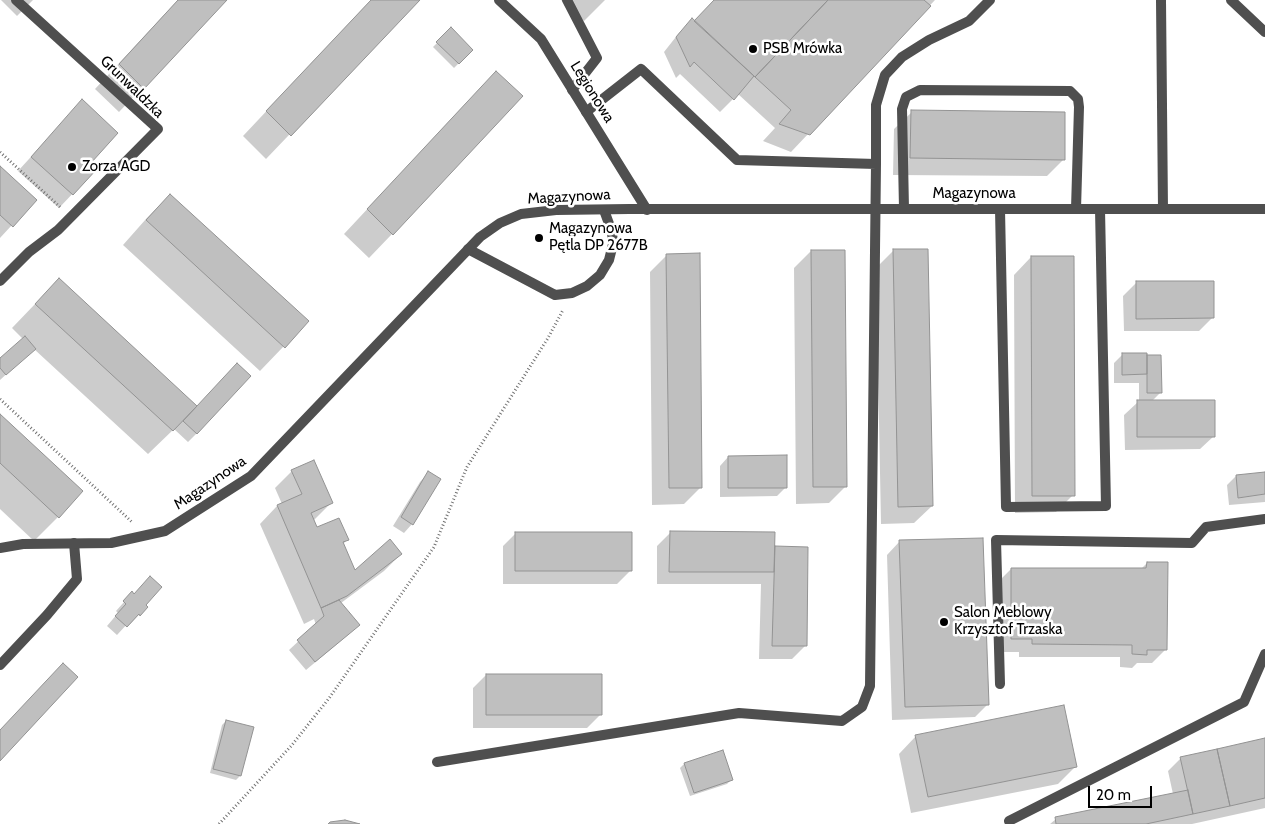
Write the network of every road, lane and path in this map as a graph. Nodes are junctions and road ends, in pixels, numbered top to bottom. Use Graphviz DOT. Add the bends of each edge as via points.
graph roads {
  1 [pos="16,0"];
  2 [pos="499,0"];
  3 [pos="567,0"];
  4 [pos="990,0"];
  5 [pos="1161,0"];
  6 [pos="1231,0"];
  7 [pos="1265,32"];
  8 [pos="572,90"];
  9 [pos="586,112"];
  10 [pos="0,152"];
  11 [pos="876,164"];
  12 [pos="876,209"];
  13 [pos="904,209"];
  14 [pos="1000,209"];
  15 [pos="1076,209"];
  16 [pos="1100,209"];
  17 [pos="1163,209"];
  18 [pos="1265,209"];
  19 [pos="604,210"];
  20 [pos="647,210"];
  21 [pos="71,217"];
  22 [pos="468,249"];
  23 [pos="0,281"];
  24 [pos="572,293"];
  25 [pos="0,399"];
  26 [pos="1265,519"];
  27 [pos="147,535"];
  28 [pos="74,544"];
  29 [pos="0,548"];
  30 [pos="1265,654"];
  31 [pos="0,665"];
  32 [pos="1000,684"];
  33 [pos="438,762"];
  34 [pos="1010,821"];
  35 [pos="219,824"];
  1 -- 21 [label="street, Grunwaldzka" via="158,129"];
  2 -- 8 [label="street, Legionowa" via="541,39"];
  3 -- 8 [label="street" via="597,58"];
  4 -- 11 [label="street" via="969,21 902,57 885,75 876,106"];
  5 -- 17 [label="street"];
  6 -- 7 [label="street"];
  8 -- 9 [label="street, Legionowa"];
  9 -- 11 [label="street" via="641,69 737,160"];
  9 -- 20 [label="street, Legionowa"];
  10 -- 21 [label="path"];
  11 -- 12 [label="street"];
  12 -- 13 [label="street, Magazynowa"];
  12 -- 20 [label="street, Magazynowa"];
  12 -- 33 [label="street" via="870,686 862,706 842,721 738,712"];
  13 -- 14 [label="street, Magazynowa"];
  13 -- 15 [label="street" via="902,109 906,96 920,90 1070,92 1078,99 1079,107"];
  14 -- 15 [label="street, Magazynowa"];
  14 -- 16 [label="street" via="1006,507 1106,506"];
  15 -- 16 [label="street, Magazynowa"];
  16 -- 17 [label="street, Magazynowa"];
  17 -- 18 [label="street, Magazynowa"];
  19 -- 20 [label="street, Magazynowa"];
  19 -- 22 [label="street, Magazynowa" via="521,214 500,223"];
  19 -- 24 [label="street" via="612,232 609,260 600,275"];
  21 -- 23 [label="street, Grunwaldzka"];
  22 -- 24 [label="street" via="555,295"];
  22 -- 27 [label="street, Magazynowa" via="251,476 165,531"];
  24 -- 35 [label="path" via="548,338 467,467 434,547 330,697 292,745"];
  25 -- 27 [label="path"];
  26 -- 32 [label="street" via="1206,527 1192,543 996,540"];
  27 -- 28 [label="street, Magazynowa" via="111,543"];
  28 -- 29 [label="street, Magazynowa" via="23,544"];
  28 -- 31 [label="street" via="77,579"];
  30 -- 34 [label="street" via="1244,702"];
}
